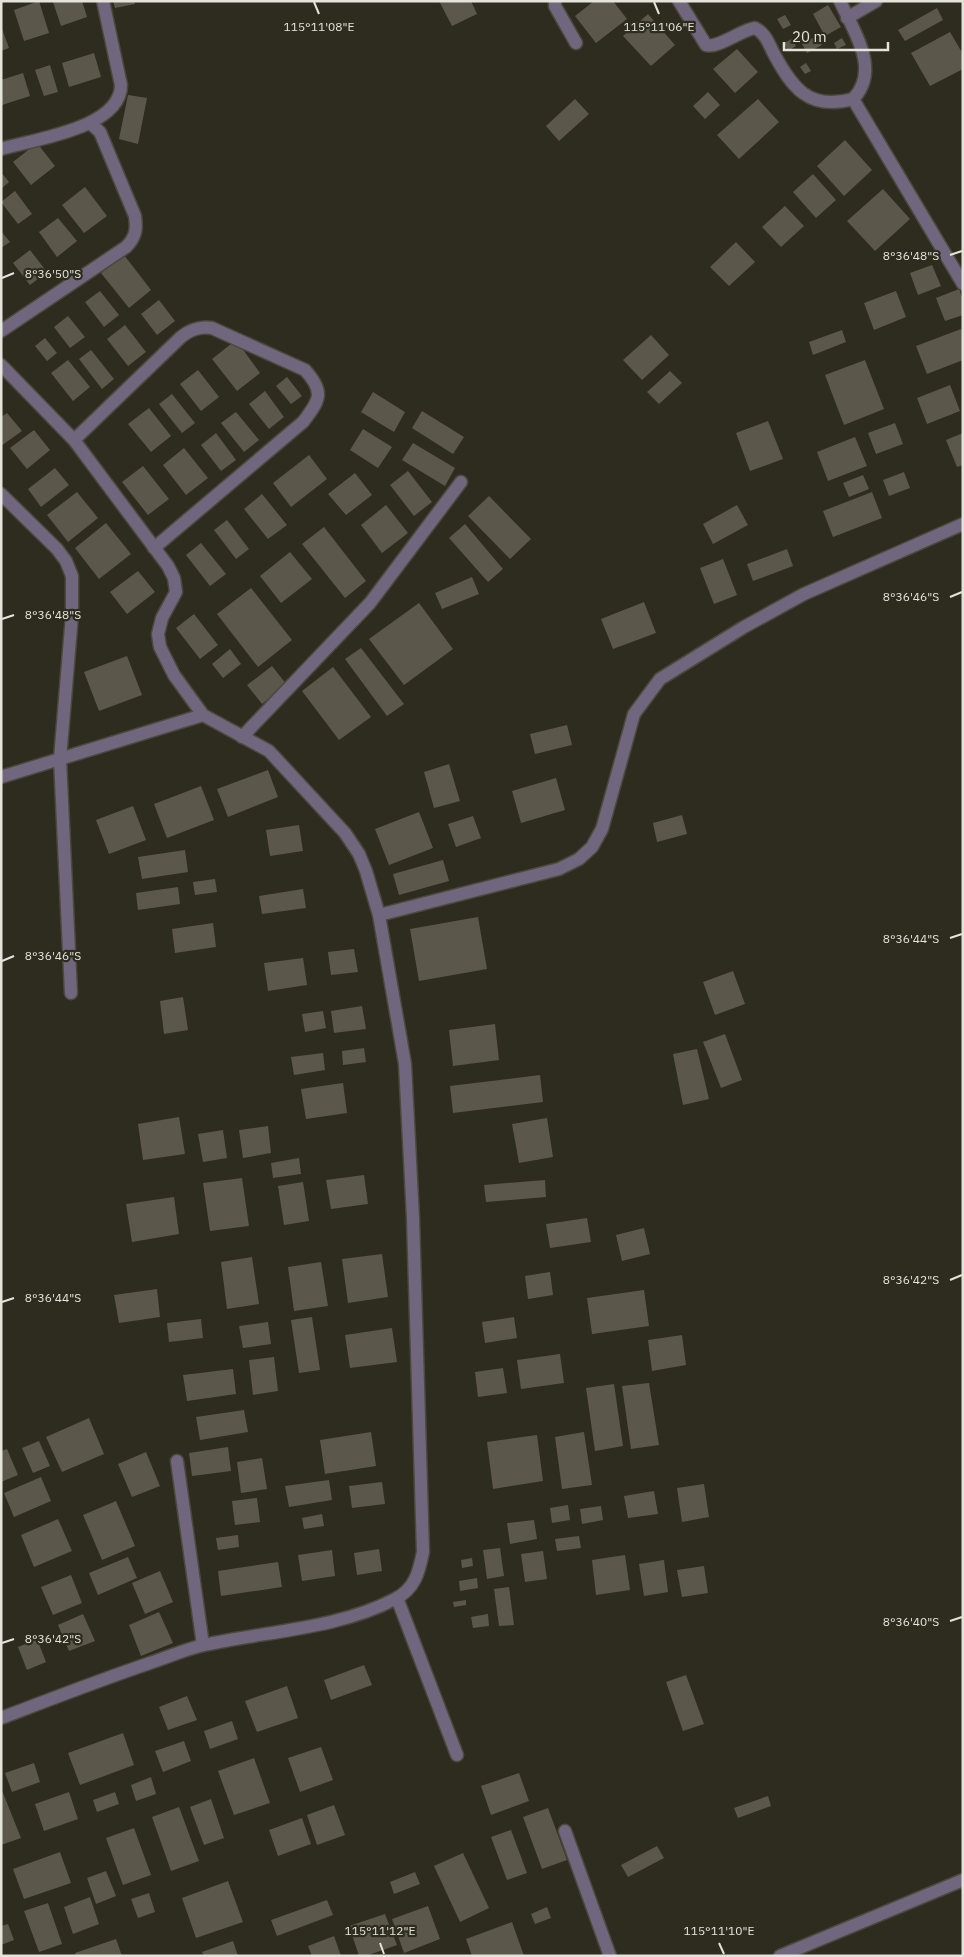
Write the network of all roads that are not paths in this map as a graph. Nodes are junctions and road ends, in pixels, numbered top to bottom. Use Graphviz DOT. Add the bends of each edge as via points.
graph roads {
  1 [pos="103,1"];
  2 [pos="555,1"];
  3 [pos="679,1"];
  4 [pos="840,1"];
  5 [pos="876,1"];
  6 [pos="847,18"];
  7 [pos="576,43"];
  8 [pos="853,99"];
  9 [pos="90,124"];
  10 [pos="1,149"];
  11 [pos="963,284"];
  12 [pos="1,331"];
  13 [pos="1,365"];
  14 [pos="74,440"];
  15 [pos="461,482"];
  16 [pos="1,494"];
  17 [pos="963,524"];
  18 [pos="154,548"];
  19 [pos="203,715"];
  20 [pos="242,737"];
  21 [pos="60,759"];
  22 [pos="1,777"];
  23 [pos="379,915"];
  24 [pos="70,993"];
  25 [pos="177,1461"];
  26 [pos="397,1598"];
  27 [pos="203,1645"];
  28 [pos="1,1718"];
  29 [pos="457,1755"];
  30 [pos="565,1831"];
  31 [pos="963,1880"];
  32 [pos="610,1956"];
  33 [pos="780,1956"];
  1 -- 9 [label="street" via="121,94 115,105"];
  2 -- 7 [label="street"];
  3 -- 8 [label="street" via="706,45 712,46 755,28 764,34 793,86 810,98 837,104"];
  4 -- 6 [label="street"];
  5 -- 6 [label="street"];
  6 -- 8 [label="street" via="866,65 862,90"];
  8 -- 11 [label="street"];
  9 -- 10 [label="street"];
  9 -- 12 [label="street" via="100,132 135,216 137,229 133,240"];
  13 -- 14 [label="street"];
  14 -- 18 [label="street"];
  14 -- 18 [label="street" via="181,337 204,326 305,370 315,382 319,395 314,408 302,422"];
  15 -- 20 [label="street" via="370,603"];
  16 -- 21 [label="street" via="57,549 72,576 72,615"];
  17 -- 23 [label="street" via="804,594 660,679 634,714 602,829 592,847 579,859 559,869"];
  18 -- 19 [label="street" via="174,578 176,592 159,627 160,647 174,675"];
  19 -- 20 [label="street"];
  19 -- 21 [label="street"];
  20 -- 23 [label="street" via="268,751 345,833 359,854"];
  21 -- 22 [label="street"];
  21 -- 24 [label="street"];
  23 -- 26 [label="street" via="405,1064 423,1552 414,1584"];
  25 -- 27 [label="street"];
  26 -- 27 [label="street" via="325,1622"];
  26 -- 29 [label="street"];
  27 -- 28 [label="street" via="96,1681"];
  30 -- 32 [label="street"];
  31 -- 33 [label="street"];
}
